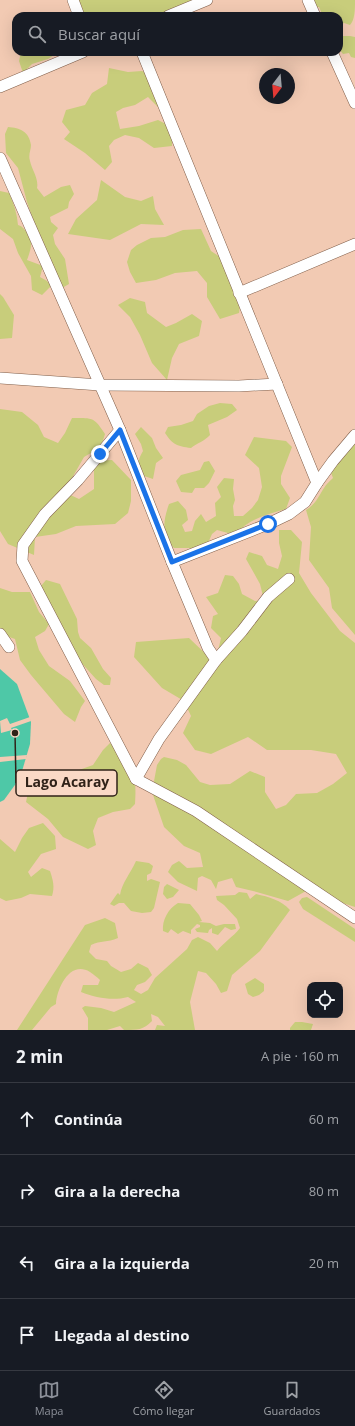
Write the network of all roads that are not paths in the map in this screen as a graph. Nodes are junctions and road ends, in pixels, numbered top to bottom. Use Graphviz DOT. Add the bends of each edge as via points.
graph roads {
  1 [pos="73,0"];
  2 [pos="207,0"];
  3 [pos="308,0"];
  4 [pos="78,12"];
  5 [pos="178,12"];
  6 [pos="313,12"];
  7 [pos="73,56"];
  8 [pos="144,56"];
  9 [pos="334,56"];
  10 [pos="0,87"];
  11 [pos="355,103"];
  12 [pos="0,158"];
  13 [pos="355,244"];
  14 [pos="239,293"];
  15 [pos="0,378"];
  16 [pos="277,384"];
  17 [pos="100,385"];
  18 [pos="120,430"];
  19 [pos="355,435"];
  20 [pos="317,483"];
  21 [pos="172,562"];
  22 [pos="289,579"];
  23 [pos="0,634"];
  24 [pos="9,647"];
  25 [pos="216,660"];
  26 [pos="136,779"];
  27 [pos="355,918"];
  1 -- 4 [label="street"];
  2 -- 5 [label="street"];
  3 -- 6 [label="street"];
  7 -- 10 [label="street"];
  8 -- 14 [label="street"];
  9 -- 11 [label="street"];
  12 -- 17 [label="street"];
  13 -- 14 [label="street"];
  14 -- 16 [label="street"];
  15 -- 17 [label="street"];
  16 -- 17 [label="street"];
  16 -- 20 [label="street"];
  17 -- 18 [label="street"];
  18 -- 21 [label="street"];
  18 -- 26 [label="street" via="46,514 23,545 22,561"];
  19 -- 20 [label="street"];
  20 -- 21 [label="street" via="305,502 289,514"];
  21 -- 25 [label="street" via="208,648"];
  22 -- 25 [label="street" via="268,597"];
  23 -- 24 [label="street"];
  25 -- 26 [label="street" via="159,739"];
  26 -- 27 [label="street" via="196,811"];
}
